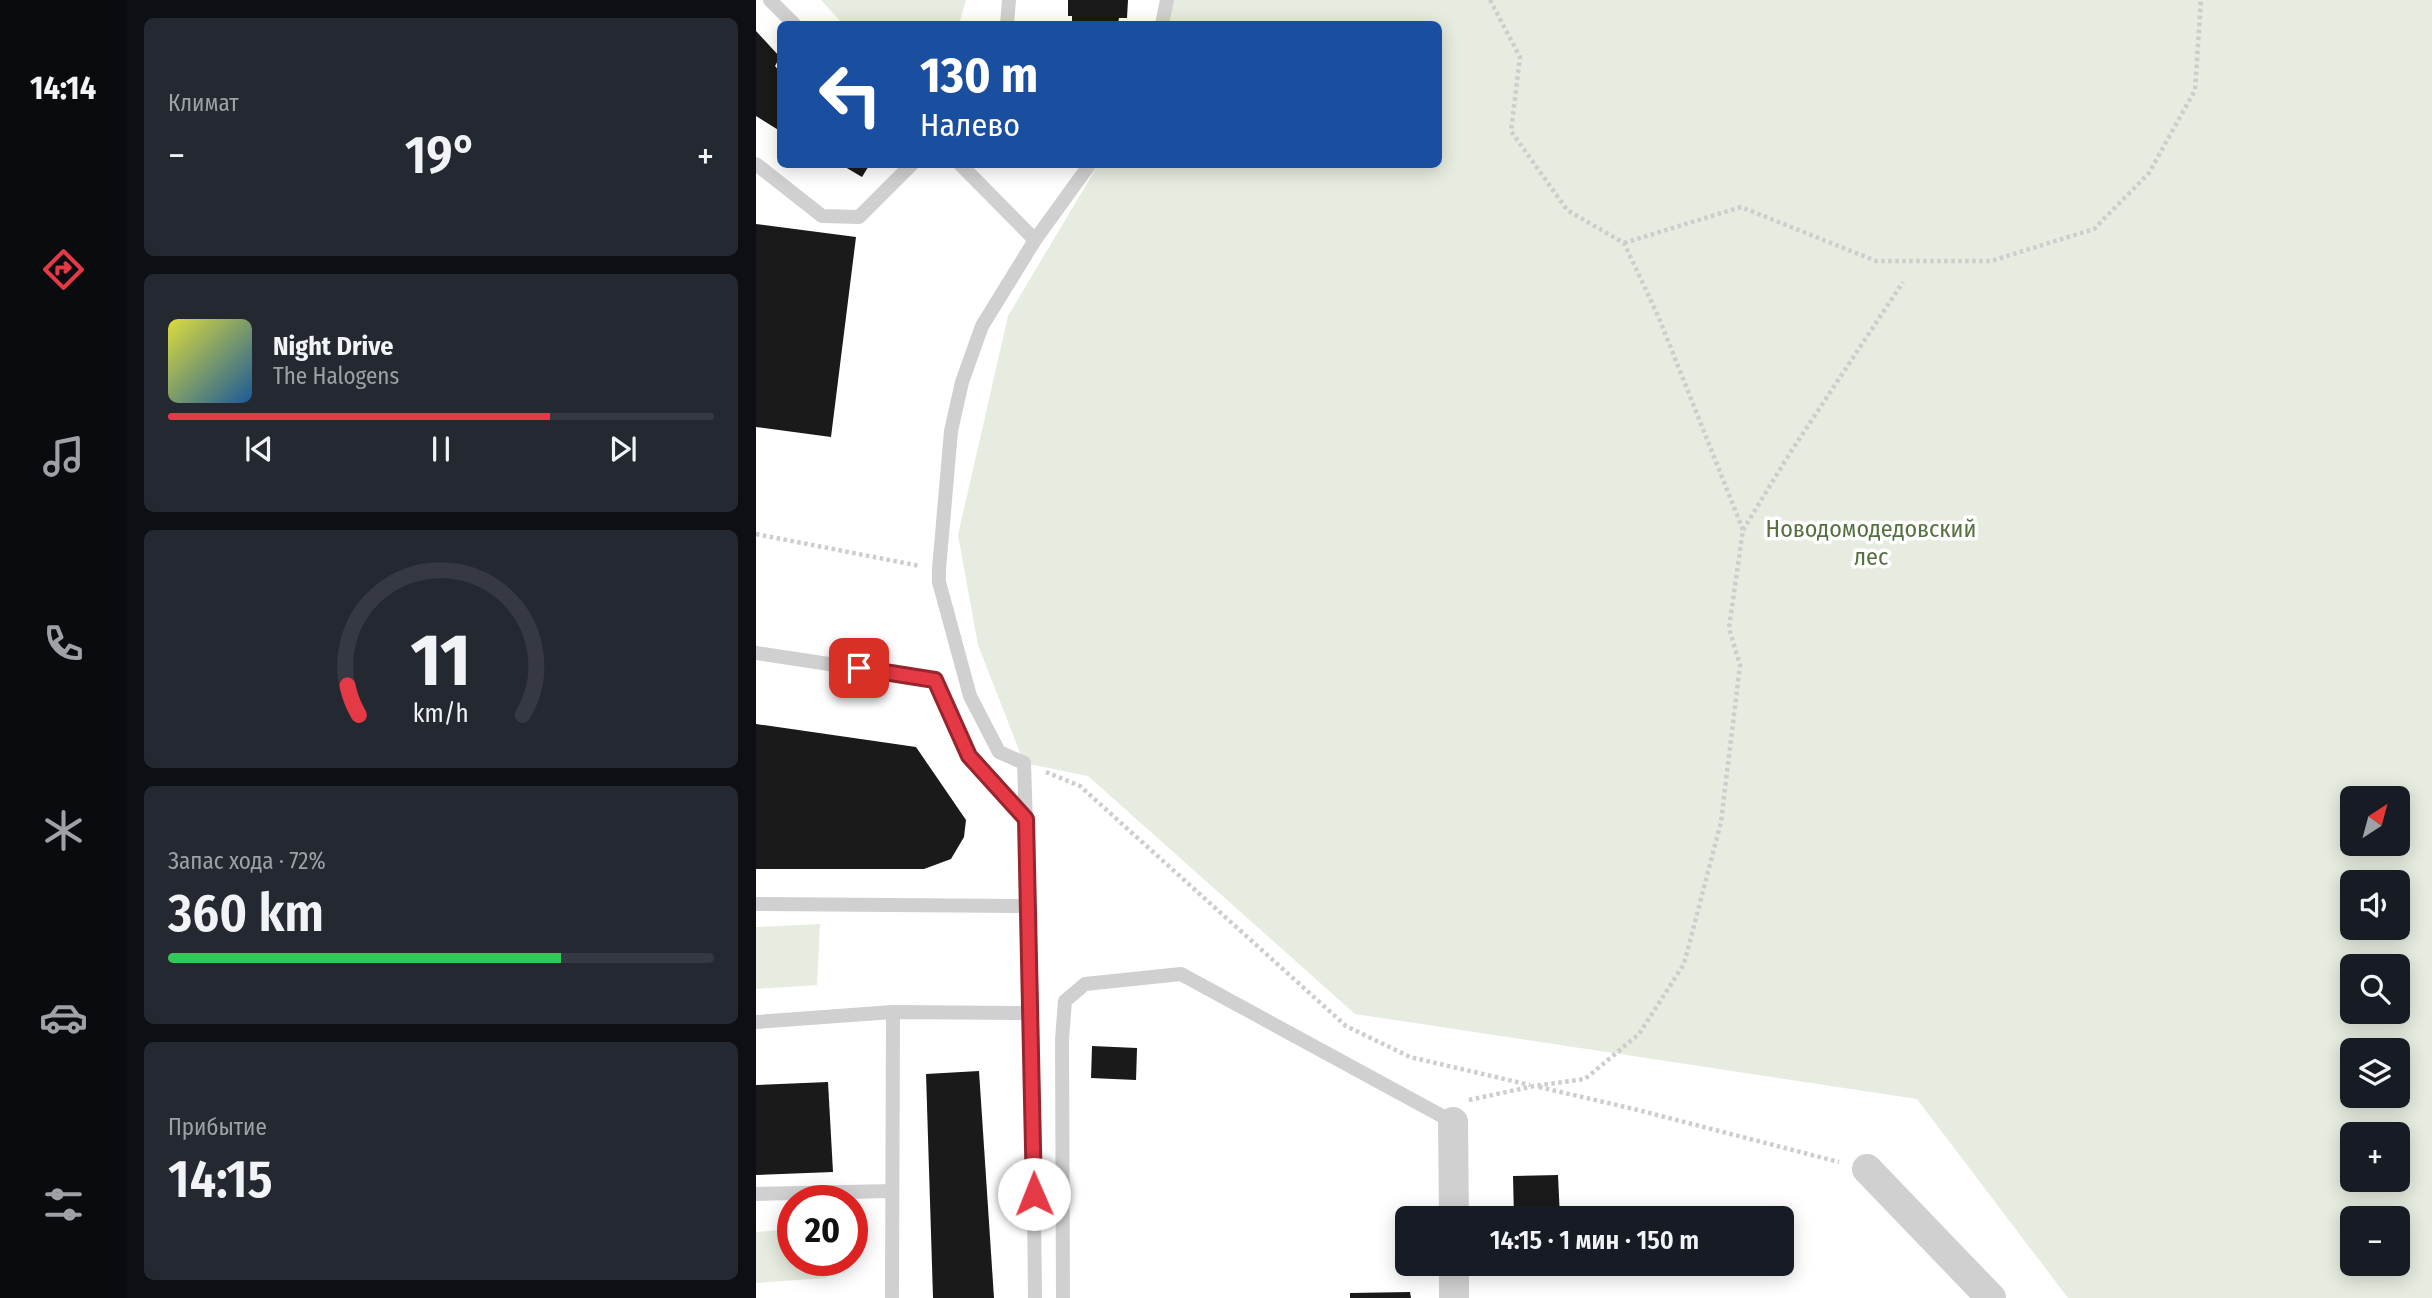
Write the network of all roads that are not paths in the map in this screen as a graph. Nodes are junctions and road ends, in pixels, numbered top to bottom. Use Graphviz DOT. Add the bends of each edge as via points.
graph roads {
  1 [pos="771,0"];
  2 [pos="1009,0"];
  3 [pos="1167,0"];
  4 [pos="790,21"];
  5 [pos="1007,21"];
  6 [pos="1163,21"];
  7 [pos="756,164"];
  8 [pos="908,168"];
  9 [pos="964,168"];
  10 [pos="1087,168"];
  11 [pos="1035,240"];
  12 [pos="756,653"];
  13 [pos="1026,819"];
  14 [pos="756,904"];
  15 [pos="1028,906"];
  16 [pos="892,1012"];
  17 [pos="1032,1013"];
  18 [pos="756,1022"];
  19 [pos="1453,1122"];
  20 [pos="1867,1169"];
  21 [pos="892,1191"];
  22 [pos="756,1194"];
  23 [pos="1454,1206"];
  24 [pos="1454,1276"];
  25 [pos="892,1298"];
  26 [pos="1035,1298"];
  27 [pos="1063,1298"];
  28 [pos="1454,1298"];
  29 [pos="1991,1298"];
  1 -- 4 [label="lane"];
  2 -- 5 [label="lane"];
  3 -- 6 [label="lane"];
  7 -- 8 [label="lane" via="822,216 859,217"];
  9 -- 11 [label="lane"];
  10 -- 11 [label="lane"];
  11 -- 13 [label="lane" via="982,326 962,382 951,431 939,569 970,696 999,752 1024,763"];
  12 -- 13 [label="lane" via="935,680 969,756"];
  13 -- 15 [label="lane"];
  14 -- 15 [label="lane"];
  15 -- 17 [label="lane"];
  16 -- 17 [label="lane"];
  16 -- 18 [label="lane"];
  16 -- 21 [label="lane"];
  17 -- 26 [label="lane"];
  19 -- 23 [label="street"];
  19 -- 27 [label="lane" via="1181,974 1085,984 1065,1001 1062,1039"];
  20 -- 29 [label="street"];
  21 -- 22 [label="lane"];
  21 -- 25 [label="lane"];
  24 -- 28 [label="street"];
}
